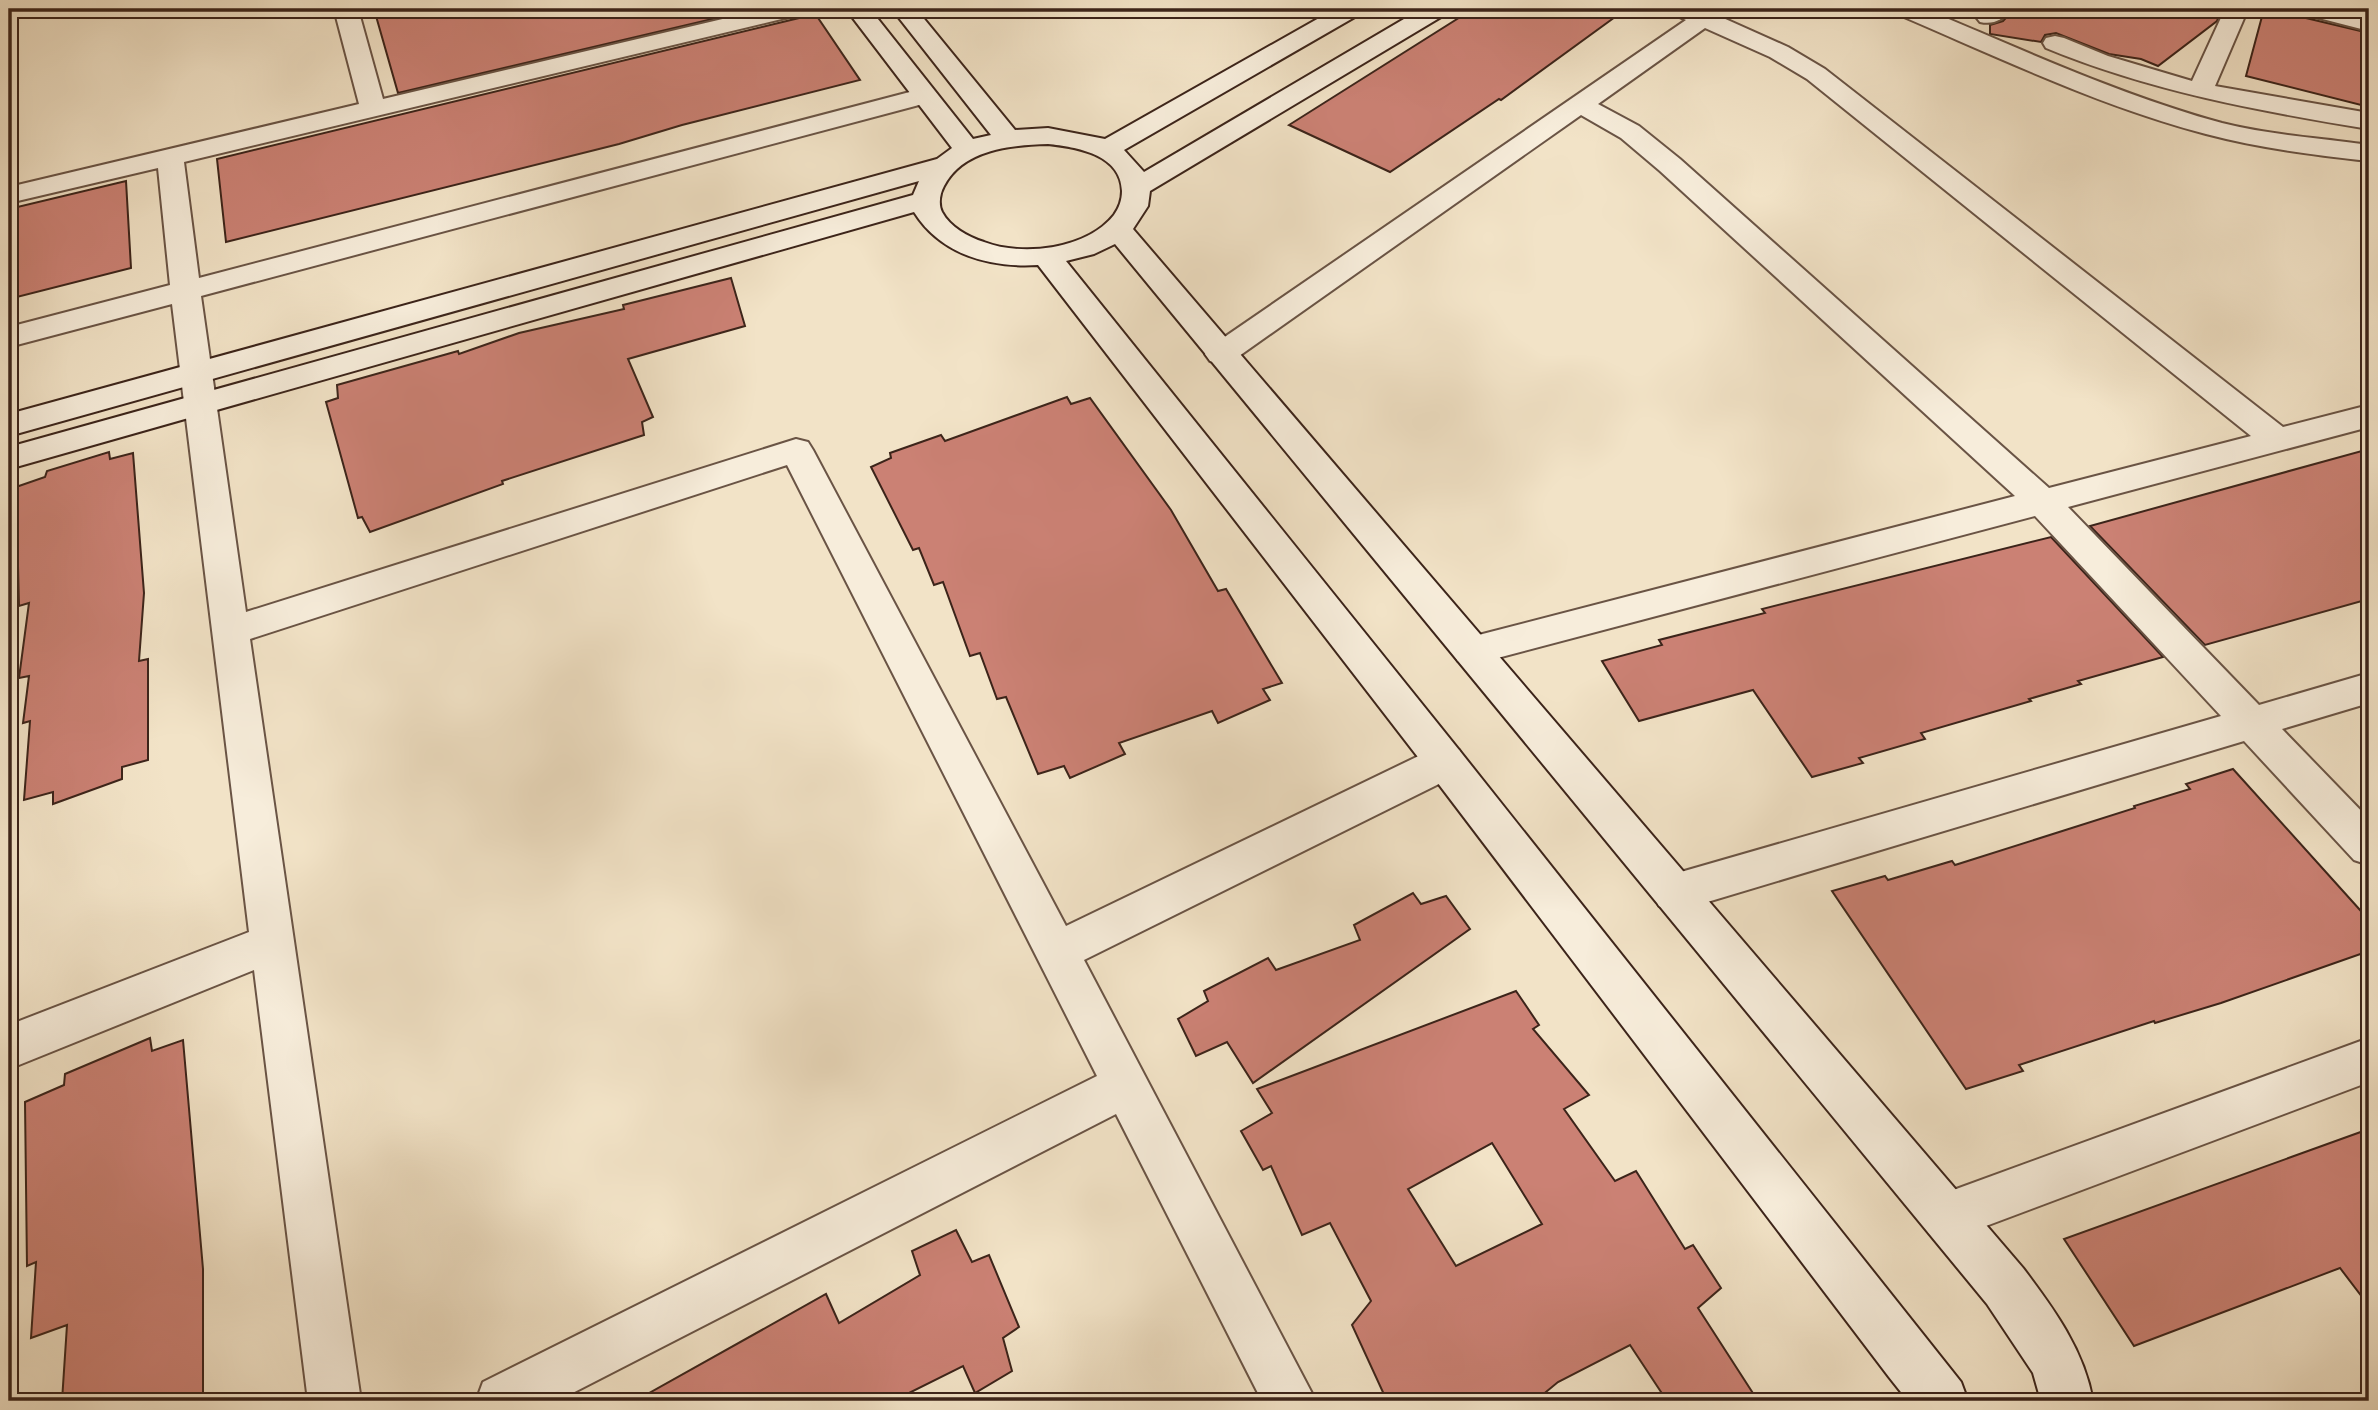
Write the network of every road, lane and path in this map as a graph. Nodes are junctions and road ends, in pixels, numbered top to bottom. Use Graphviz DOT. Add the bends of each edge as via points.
graph roads {
  1 [pos="346,9"];
  2 [pos="794,9"];
  3 [pos="858,9"];
  4 [pos="904,9"];
  5 [pos="1352,9"];
  6 [pos="1438,9"];
  7 [pos="1905,9"];
  8 [pos="2311,9"];
  9 [pos="2231,10"];
  10 [pos="1693,13"];
  11 [pos="2369,24"];
  12 [pos="2037,36"];
  13 [pos="2200,91"];
  14 [pos="925,96"];
  15 [pos="1580,104"];
  16 [pos="373,108"];
  17 [pos="2369,121"];
  18 [pos="1008,139"];
  19 [pos="1105,150"];
  20 [pos="2369,153"];
  21 [pos="170,156"];
  22 [pos="957,158"];
  23 [pos="1136,188"];
  24 [pos="9,195"];
  25 [pos="927,200"];
  26 [pos="1117,228"];
  27 [pos="1046,256"];
  28 [pos="185,289"];
  29 [pos="9,337"];
  30 [pos="1222,354"];
  31 [pos="197,389"];
  32 [pos="2369,416"];
  33 [pos="9,425"];
  34 [pos="2278,440"];
  35 [pos="9,458"];
  36 [pos="2043,502"];
  37 [pos="229,631"];
  38 [pos="1471,651"];
  39 [pos="2369,688"];
  40 [pos="2250,723"];
  41 [pos="1445,762"];
  42 [pos="2369,847"];
  43 [pos="1674,893"];
  44 [pos="272,943"];
  45 [pos="1056,952"];
  46 [pos="9,1047"];
  47 [pos="2369,1060"];
  48 [pos="1126,1085"];
  49 [pos="1946,1216"];
  50 [pos="335,1401"];
  51 [pos="502,1401"];
  52 [pos="1290,1401"];
  53 [pos="1942,1401"];
  54 [pos="2067,1401"];
  1 -- 16 [label="street"];
  2 -- 16 [label="street"];
  3 -- 14 [label="street"];
  4 -- 18 [label="street"];
  5 -- 19 [label="street"];
  6 -- 23 [label="street"];
  7 -- 20 [label="street" via="2118,98 2176,117 2252,136"];
  8 -- 11 [label="street"];
  9 -- 13 [label="street"];
  10 -- 15 [label="street"];
  10 -- 34 [label="street" via="1779,52 1816,75"];
  12 -- 13 [label="street" via="2099,61"];
  13 -- 17 [label="street"];
  14 -- 22 [label="street"];
  14 -- 28 [label="street"];
  15 -- 30 [label="street"];
  15 -- 36 [label="street" via="1630,132 1670,165"];
  16 -- 21 [label="street"];
  18 -- 19 [label="street" via="1048,136 1079,140"];
  18 -- 22 [label="street"];
  19 -- 23 [label="street" via="1125,164"];
  21 -- 24 [label="street"];
  21 -- 28 [label="street"];
  22 -- 25 [label="street" via="938,171 927,190"];
  22 -- 31 [label="street"];
  23 -- 26 [label="street" via="1137,201"];
  25 -- 27 [label="street" via="927,211 939,230 963,246 996,256"];
  25 -- 31 [label="street"];
  26 -- 27 [label="street" via="1103,239"];
  26 -- 30 [label="street"];
  27 -- 41 [label="street"];
  28 -- 29 [label="street"];
  28 -- 31 [label="street"];
  30 -- 38 [label="street"];
  31 -- 33 [label="street"];
  31 -- 35 [label="street"];
  31 -- 37 [label="street"];
  32 -- 34 [label="street"];
  34 -- 36 [label="street"];
  36 -- 38 [label="street"];
  36 -- 40 [label="street"];
  37 -- 44 [label="street"];
  37 -- 45 [label="street" via="796,450"];
  38 -- 43 [label="street"];
  39 -- 40 [label="street"];
  40 -- 42 [label="street"];
  40 -- 43 [label="street"];
  41 -- 45 [label="street"];
  41 -- 53 [label="street"];
  43 -- 49 [label="street"];
  44 -- 46 [label="street"];
  44 -- 50 [label="street"];
  45 -- 48 [label="street"];
  47 -- 49 [label="street"];
  48 -- 51 [label="street"];
  48 -- 52 [label="street"];
  49 -- 54 [label="street" via="2043,1338 2065,1385"];
}
